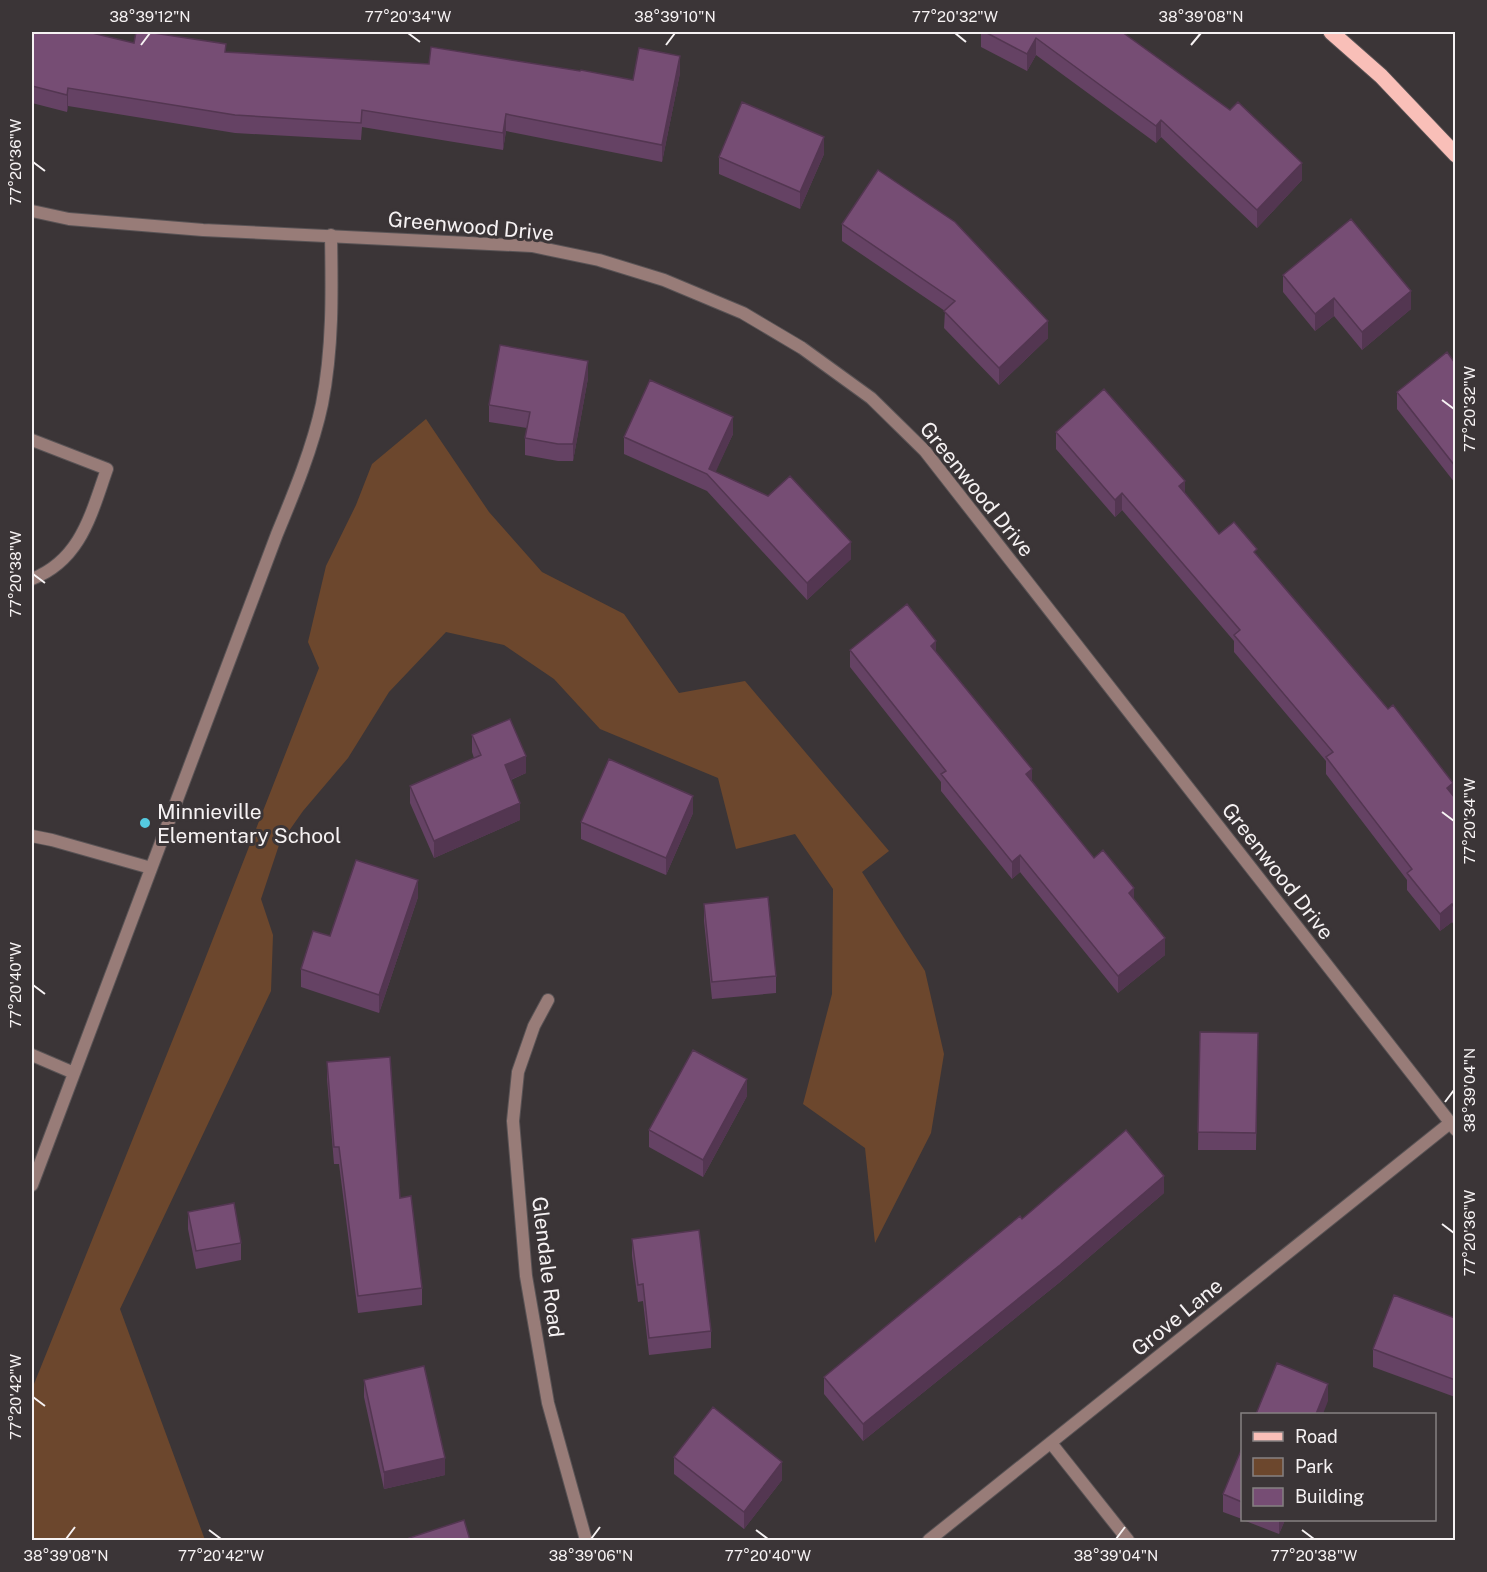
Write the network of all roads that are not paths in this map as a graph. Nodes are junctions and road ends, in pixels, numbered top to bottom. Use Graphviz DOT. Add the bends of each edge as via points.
graph roads {
  1 [pos="1331,32"];
  2 [pos="1455,155"];
  3 [pos="32,211"];
  4 [pos="331,235"];
  5 [pos="32,440"];
  6 [pos="32,579"];
  7 [pos="32,836"];
  8 [pos="151,868"];
  9 [pos="548,1000"];
  10 [pos="32,1055"];
  11 [pos="74,1073"];
  12 [pos="1453,1126"];
  13 [pos="32,1185"];
  14 [pos="1051,1443"];
  15 [pos="586,1540"];
  16 [pos="929,1540"];
  17 [pos="1128,1540"];
  1 -- 2 [label="main road" via="1381,76"];
  3 -- 4 [label="street, Greenwood Drive" via="69,219 192,229"];
  4 -- 8 [label="street" via="332,318 322,404 297,486"];
  4 -- 12 [label="street, Greenwood Drive" via="532,246 599,260 664,280 743,314 802,348 871,398 925,451"];
  5 -- 6 [label="street" via="107,469 86,528 66,558"];
  7 -- 8 [label="street"];
  8 -- 11 [label="street"];
  9 -- 15 [label="street, Glendale Road" via="518,1072 513,1121 526,1276 548,1403"];
  10 -- 11 [label="street"];
  11 -- 13 [label="street"];
  12 -- 14 [label="street, Grove Lane"];
  14 -- 16 [label="street, Grove Lane"];
  14 -- 17 [label="street"];
}
